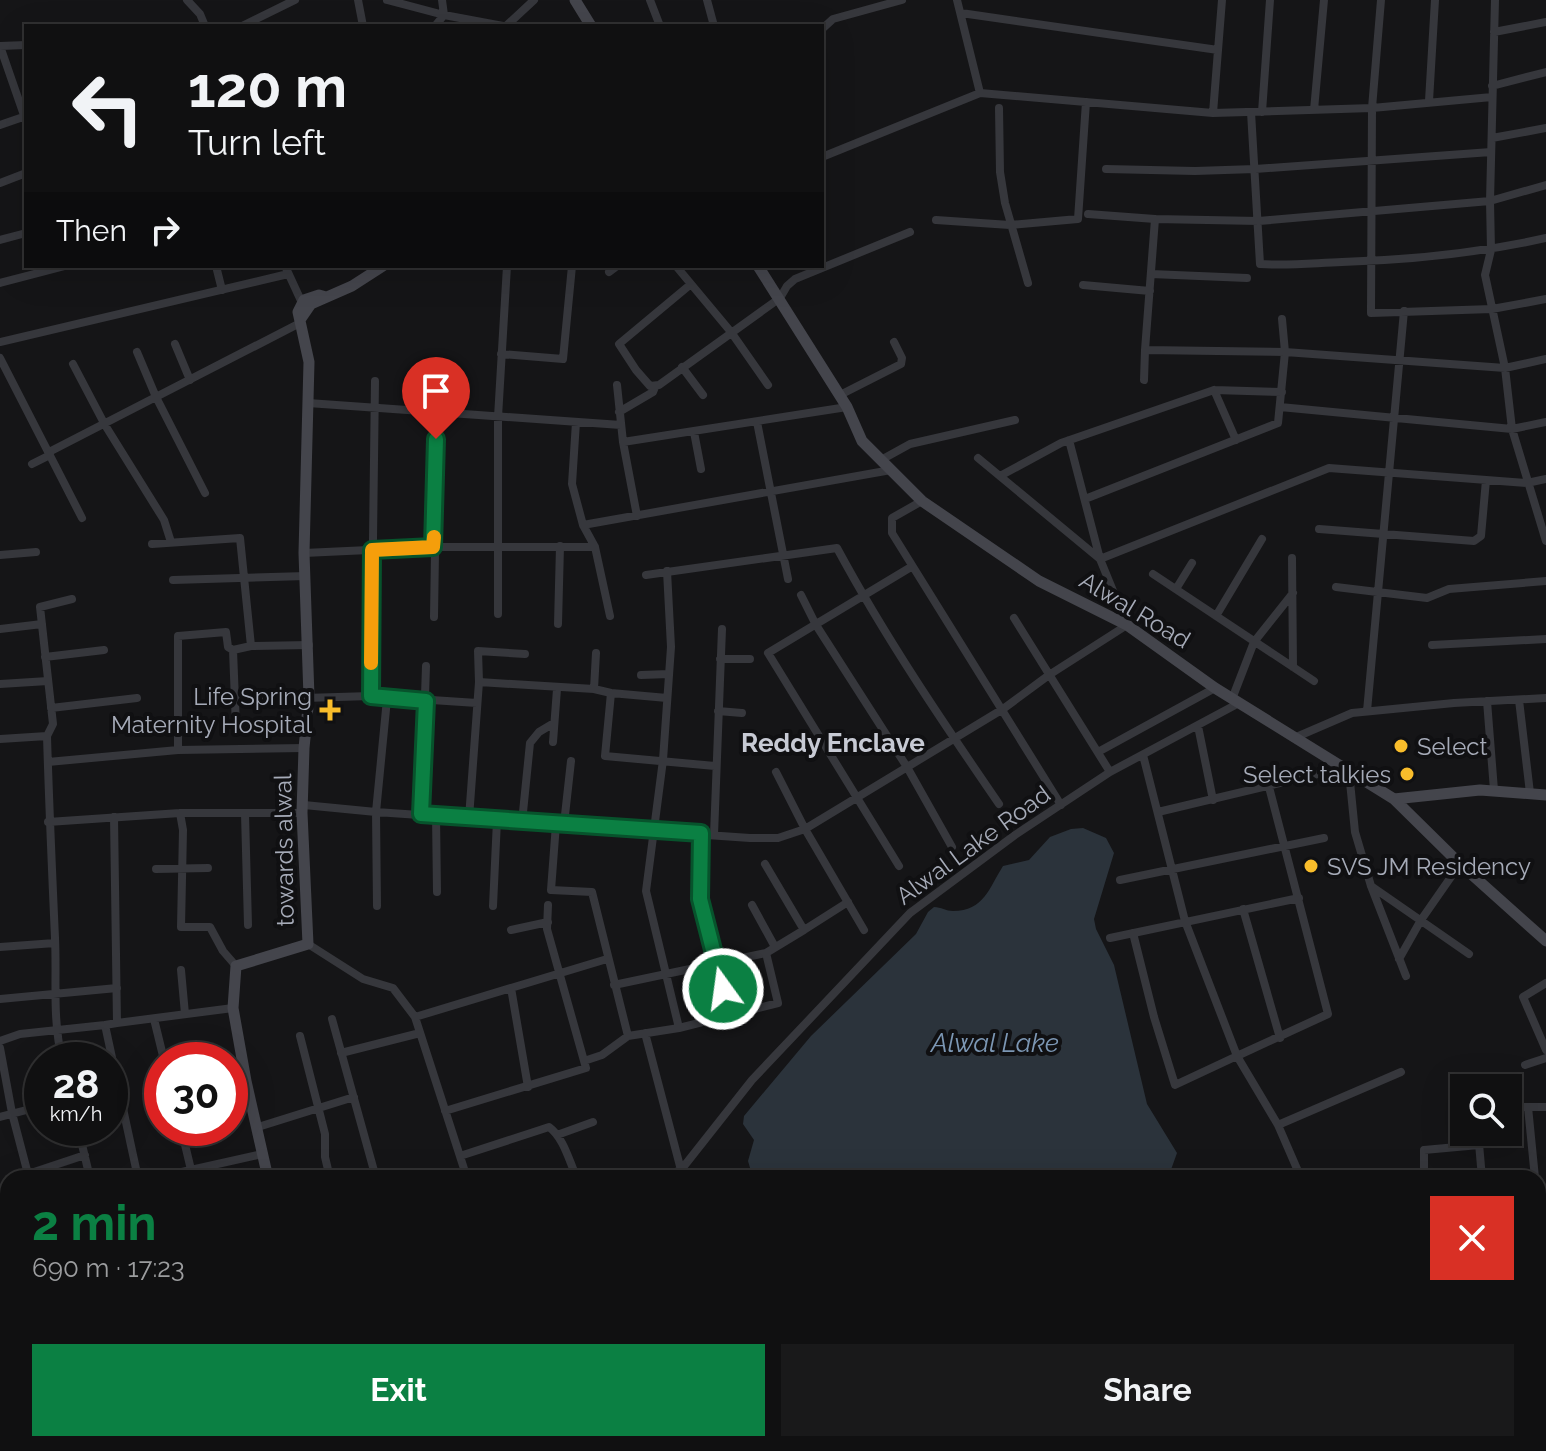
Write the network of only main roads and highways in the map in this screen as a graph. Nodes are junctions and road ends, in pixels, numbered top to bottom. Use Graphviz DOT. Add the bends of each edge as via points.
graph roads {
  1 [pos="575,0"];
  2 [pos="588,24"];
  3 [pos="381,268"];
  4 [pos="759,268"];
  5 [pos="1546,795"];
  6 [pos="1394,799"];
  7 [pos="1546,941"];
  8 [pos="266,1170"];
  1 -- 2 [label="main road"];
  3 -- 8 [label="main road, towards alwal" via="311,304 302,314 309,362 304,553 309,697 303,809 308,944 236,966 233,1008"];
  4 -- 6 [label="main road, Alwal Road" via="840,395 862,441 922,501 1039,581 1127,625 1215,688"];
  5 -- 6 [label="main road" via="1494,790"];
  6 -- 7 [label="main road, Alwal Road"];
}
